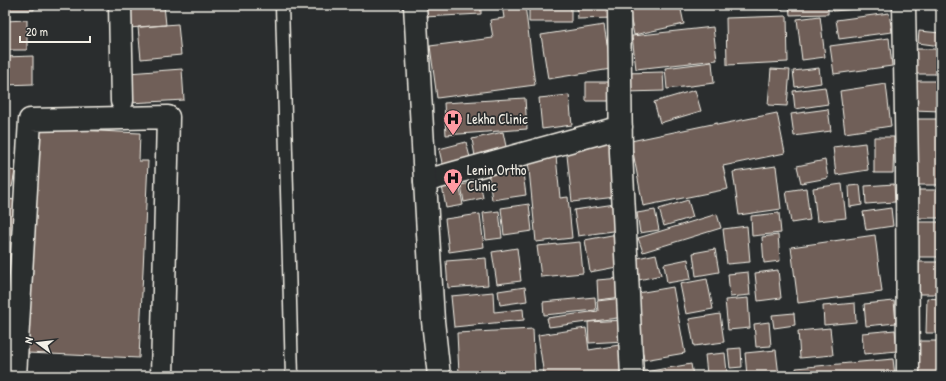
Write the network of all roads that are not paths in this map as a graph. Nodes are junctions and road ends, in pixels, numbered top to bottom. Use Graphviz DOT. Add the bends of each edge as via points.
graph roads {
  1 [pos="120,5"];
  2 [pos="282,5"];
  3 [pos="415,5"];
  4 [pos="619,5"];
  5 [pos="904,5"];
  6 [pos="122,101"];
  7 [pos="621,127"];
  8 [pos="425,182"];
  9 [pos="16,376"];
  10 [pos="162,376"];
  11 [pos="292,376"];
  12 [pos="439,376"];
  13 [pos="632,376"];
  14 [pos="908,376"];
  1 -- 6 [label="street"];
  2 -- 11 [label="lane"];
  3 -- 8 [label="street"];
  4 -- 7 [label="street"];
  5 -- 14 [label="street"];
  7 -- 8 [label="street"];
  7 -- 13 [label="street"];
  8 -- 12 [label="street" via="433,321"];
  9 -- 10 [label="street" via="30,120 168,117"];
}
